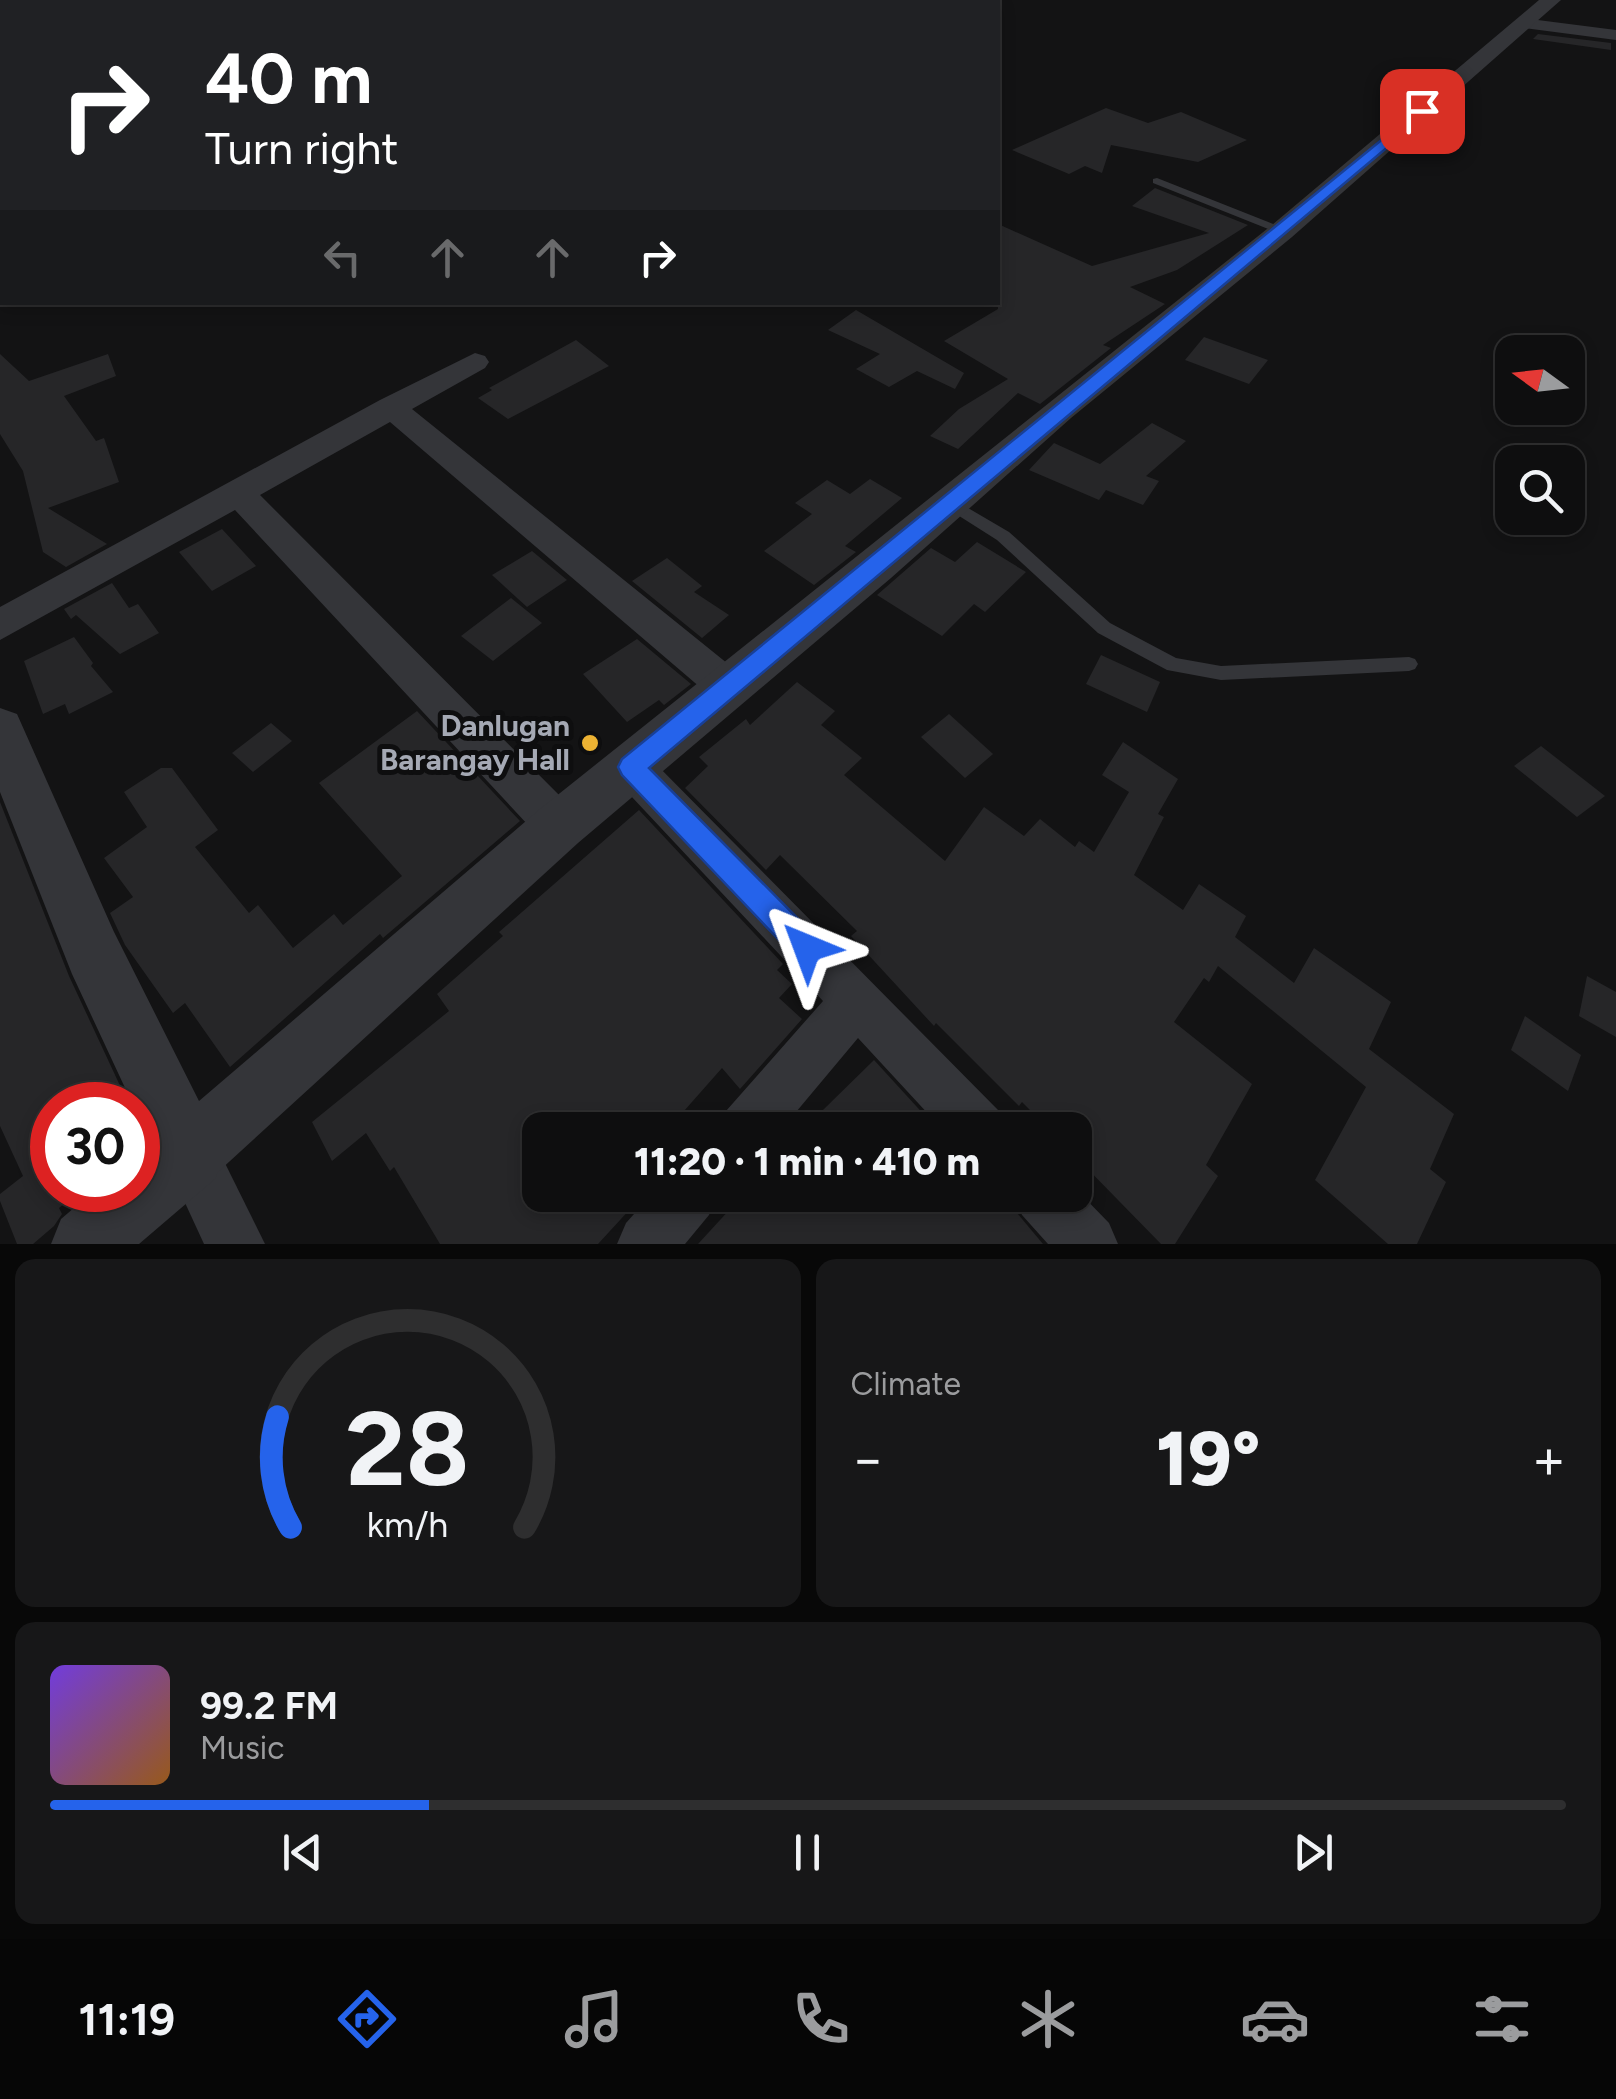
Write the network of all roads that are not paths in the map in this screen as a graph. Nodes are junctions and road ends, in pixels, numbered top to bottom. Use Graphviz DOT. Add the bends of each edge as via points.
graph roads {
  1 [pos="1537,12"];
  2 [pos="1616,35"];
  3 [pos="1157,181"];
  4 [pos="1282,231"];
  5 [pos="474,362"];
  6 [pos="391,407"];
  7 [pos="239,494"];
  8 [pos="950,503"];
  9 [pos="0,625"];
  10 [pos="1409,664"];
  11 [pos="729,688"];
  12 [pos="0,728"];
  13 [pos="631,767"];
  14 [pos="558,826"];
  15 [pos="857,1000"];
  16 [pos="761,1112"];
  17 [pos="963,1112"];
  18 [pos="191,1155"];
  19 [pos="674,1212"];
  20 [pos="1058,1212"];
  21 [pos="86,1244"];
  22 [pos="235,1244"];
  23 [pos="647,1244"];
  24 [pos="1088,1244"];
  1 -- 2 [label="street"];
  1 -- 4 [label="street"];
  3 -- 4 [label="lane"];
  4 -- 8 [label="street"];
  5 -- 6 [label="street"];
  6 -- 7 [label="street"];
  6 -- 11 [label="street"];
  7 -- 9 [label="street"];
  7 -- 14 [label="street"];
  8 -- 10 [label="lane" via="1002,536 1104,628 1174,665 1221,673"];
  8 -- 11 [label="street"];
  11 -- 13 [label="street"];
  12 -- 18 [label="street" via="93,953"];
  13 -- 14 [label="street"];
  13 -- 15 [label="street"];
  14 -- 18 [label="street"];
  15 -- 16 [label="street"];
  15 -- 17 [label="street"];
  18 -- 21 [label="street"];
  18 -- 22 [label="street"];
  19 -- 23 [label="street"];
  20 -- 24 [label="street"];
}
